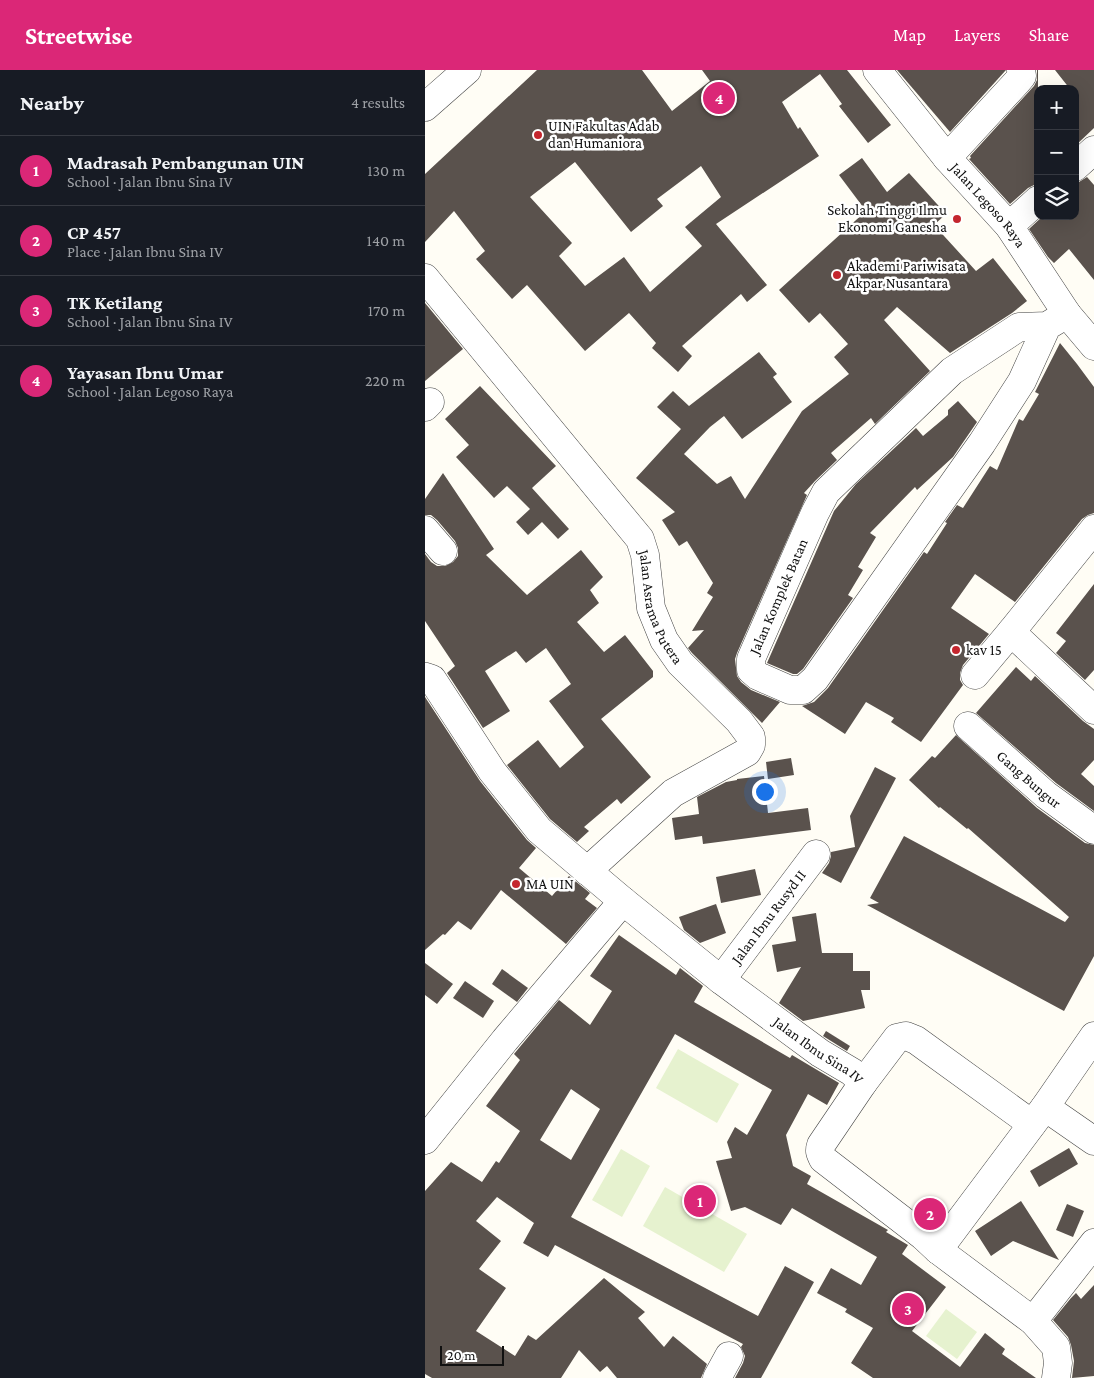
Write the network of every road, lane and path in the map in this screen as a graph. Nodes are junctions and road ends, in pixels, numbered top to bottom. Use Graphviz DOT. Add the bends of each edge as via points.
graph roads {
  1 [pos="467,70"];
  2 [pos="877,70"];
  3 [pos="1021,70"];
  4 [pos="425,107"];
  5 [pos="1094,150"];
  6 [pos="947,158"];
  7 [pos="1079,163"];
  8 [pos="1034,204"];
  9 [pos="1009,226"];
  10 [pos="425,278"];
  11 [pos="1057,320"];
  12 [pos="1094,346"];
  13 [pos="1094,529"];
  14 [pos="425,530"];
  15 [pos="443,550"];
  16 [pos="1011,632"];
  17 [pos="975,675"];
  18 [pos="426,677"];
  19 [pos="1094,710"];
  20 [pos="968,726"];
  21 [pos="1094,830"];
  22 [pos="816,854"];
  23 [pos="587,871"];
  24 [pos="623,901"];
  25 [pos="721,980"];
  26 [pos="1094,1036"];
  27 [pos="863,1083"];
  28 [pos="1039,1116"];
  29 [pos="425,1140"];
  30 [pos="1094,1141"];
  31 [pos="1094,1245"];
  32 [pos="938,1250"];
  33 [pos="1033,1321"];
  34 [pos="1057,1378"];
  1 -- 4 [label="street"];
  2 -- 6 [label="street, Jalan Legoso Raya"];
  3 -- 6 [label="street" via="1022,76 1017,82"];
  5 -- 7 [label="street"];
  6 -- 9 [label="street, Jalan Legoso Raya"];
  8 -- 9 [label="street"];
  9 -- 11 [label="street, Jalan Legoso Raya"];
  10 -- 23 [label="street, Jalan Asrama Putera" via="640,539 651,608 664,640 680,663 751,737 747,752 673,793"];
  11 -- 11 [label="street, Jalan Komplek Batan" via="1019,327 952,371 826,492 751,660 751,670 758,676 790,690 803,690 815,679 982,443"];
  11 -- 12 [label="street, Jalan Legoso Raya"];
  13 -- 16 [label="street"];
  14 -- 15 [label="street"];
  16 -- 17 [label="street"];
  16 -- 19 [label="street"];
  18 -- 23 [label="street, Jalan Ibnu Sina IV" via="433,680 492,771 539,830"];
  20 -- 21 [label="street, Gang Bungur" via="1046,795"];
  22 -- 25 [label="street, Jalan Ibnu Rusyd II"];
  23 -- 24 [label="street, Jalan Ibnu Sina IV"];
  24 -- 25 [label="street, Jalan Ibnu Sina IV"];
  24 -- 29 [label="street"];
  25 -- 27 [label="street, Jalan Ibnu Sina IV"];
  26 -- 28 [label="street"];
  27 -- 28 [label="street" via="897,1038 906,1036"];
  27 -- 32 [label="street, Jalan Ibnu Sina IV" via="821,1145 819,1150 823,1159"];
  28 -- 30 [label="street"];
  28 -- 32 [label="street"];
  31 -- 33 [label="street"];
  32 -- 33 [label="street, Jalan Ibnu Sina IV"];
  33 -- 34 [label="street, Jalan Ibnu Sina IV" via="1056,1347"];
}
